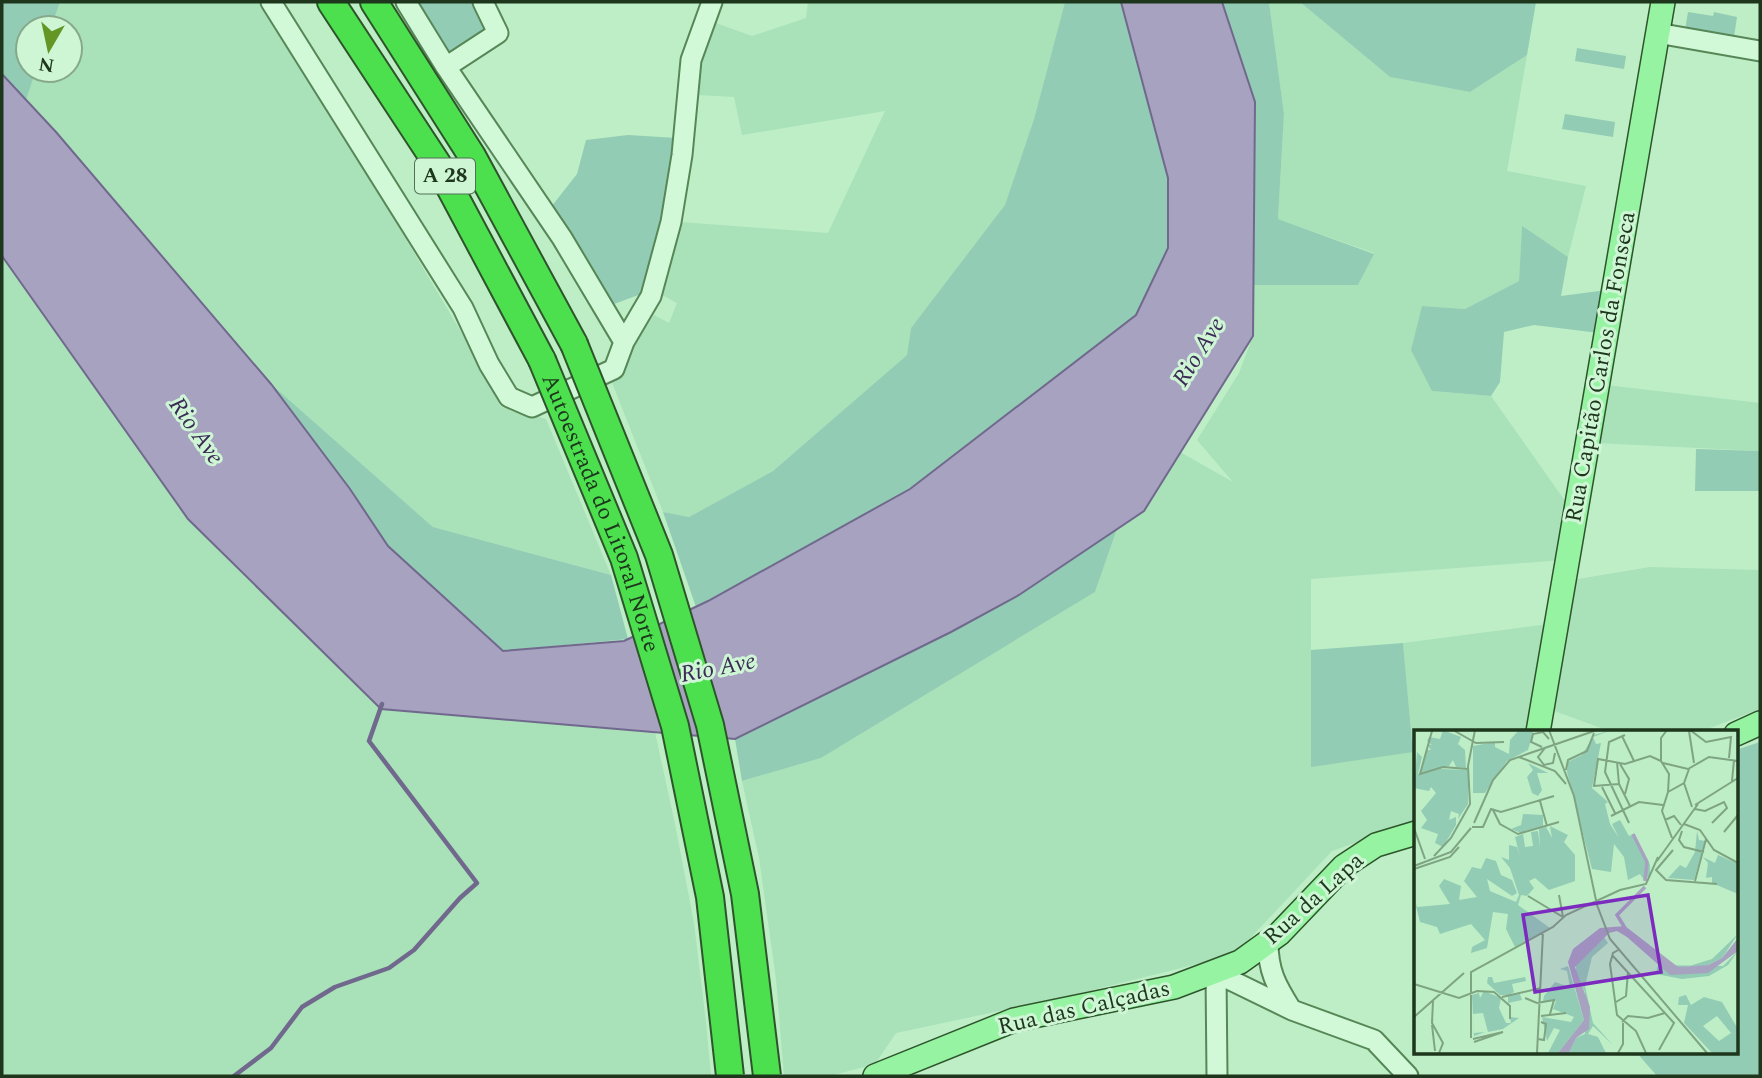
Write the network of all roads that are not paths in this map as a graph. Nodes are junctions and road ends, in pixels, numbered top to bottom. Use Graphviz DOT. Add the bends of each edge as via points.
graph roads {
  1 [pos="271,2"];
  2 [pos="331,2"];
  3 [pos="374,2"];
  4 [pos="406,2"];
  5 [pos="482,2"];
  6 [pos="712,2"];
  7 [pos="1663,2"];
  8 [pos="1657,33"];
  9 [pos="1760,51"];
  10 [pos="446,67"];
  11 [pos="624,342"];
  12 [pos="1760,723"];
  13 [pos="1538,730"];
  14 [pos="1738,733"];
  15 [pos="1414,833"];
  16 [pos="1268,942"];
  17 [pos="1216,973"];
  18 [pos="1292,1010"];
  19 [pos="730,1076"];
  20 [pos="767,1076"];
  21 [pos="875,1076"];
  22 [pos="1217,1076"];
  23 [pos="1408,1076"];
  1 -- 11 [label="street" via="463,308 509,397 532,407 614,369"];
  2 -- 19 [label="highway, Autoestrada do Litoral Norte / A 28, bridge" via="438,165 542,360 624,558 675,726 710,897"];
  3 -- 20 [label="highway, Autoestrada do Litoral Norte / A 28, bridge" via="472,156 574,344 659,555 710,724 745,894"];
  4 -- 10 [label="street"];
  5 -- 10 [label="street" via="498,33"];
  6 -- 11 [label="street" via="691,60 671,222 651,296"];
  7 -- 8 [label="main road, Rua Capitão Carlos da Fonseca"];
  8 -- 9 [label="street"];
  8 -- 13 [label="main road, Rua Capitão Carlos da Fonseca"];
  10 -- 11 [label="street" via="562,238"];
  12 -- 14 [label="main road"];
  15 -- 16 [label="main road, Rua da Lapa" via="1376,845 1344,866"];
  16 -- 17 [label="main road, Rua da Lapa"];
  16 -- 18 [label="street" via="1268,965"];
  17 -- 18 [label="street"];
  17 -- 21 [label="main road, Rua das Calçadas" via="1174,987 1014,1020"];
  17 -- 22 [label="street"];
  18 -- 23 [label="street" via="1374,1040"];
}
